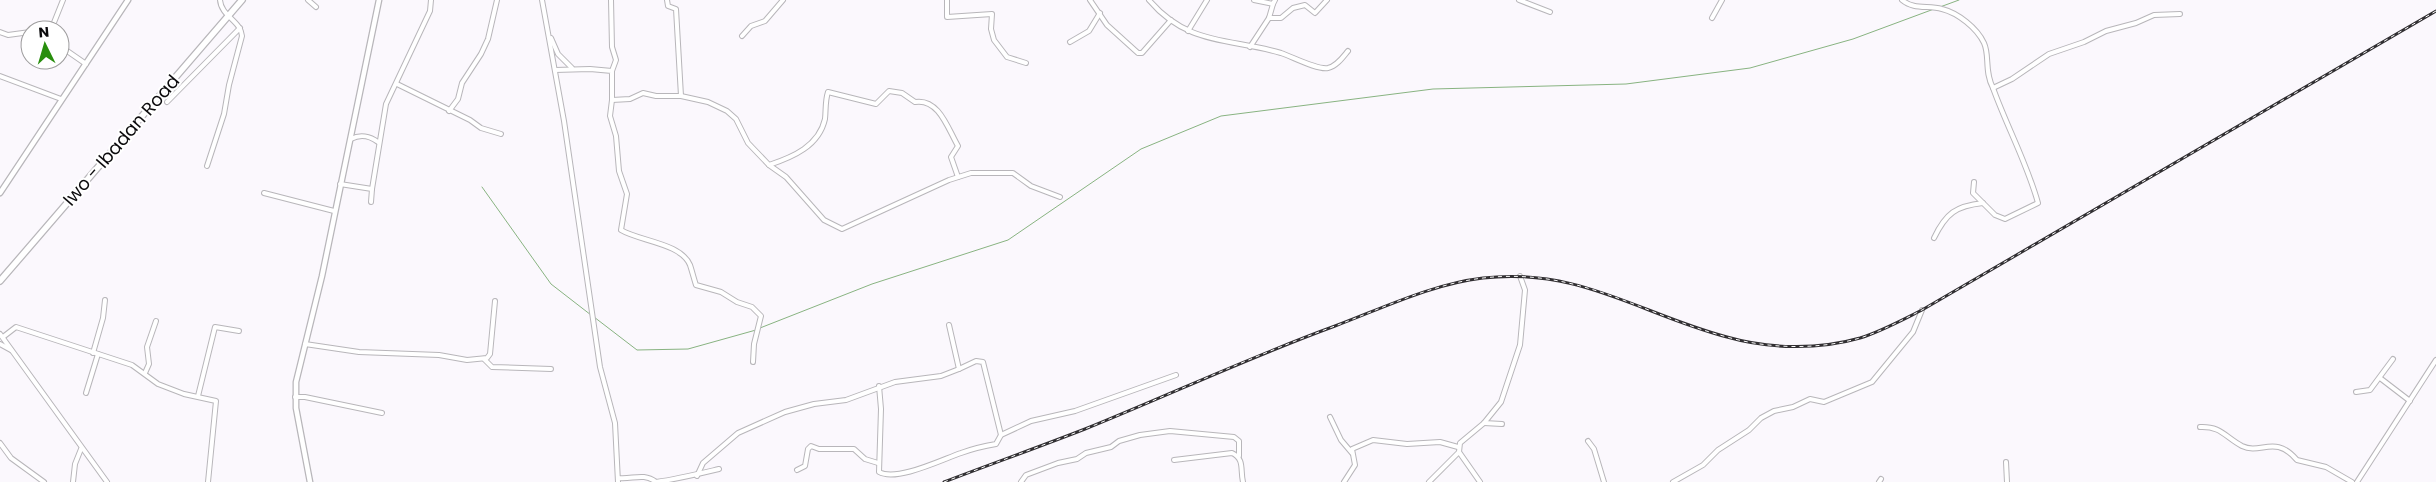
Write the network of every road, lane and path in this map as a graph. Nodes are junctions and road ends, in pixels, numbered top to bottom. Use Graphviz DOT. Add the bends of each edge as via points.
graph roads {
  1 [pos="63,0"];
  2 [pos="128,0"];
  3 [pos="220,0"];
  4 [pos="242,0"];
  5 [pos="308,0"];
  6 [pos="378,0"];
  7 [pos="431,0"];
  8 [pos="497,0"];
  9 [pos="542,0"];
  10 [pos="611,0"];
  11 [pos="667,0"];
  12 [pos="783,0"];
  13 [pos="947,0"];
  14 [pos="1090,0"];
  15 [pos="1149,0"];
  16 [pos="1207,0"];
  17 [pos="1254,0"];
  18 [pos="1327,0"];
  19 [pos="1519,0"];
  20 [pos="1722,0"];
  21 [pos="1902,0"];
  22 [pos="1274,2"];
  23 [pos="316,7"];
  24 [pos="1550,12"];
  25 [pos="1100,13"];
  26 [pos="2180,14"];
  27 [pos="229,16"];
  28 [pos="1269,18"];
  29 [pos="1712,18"];
  30 [pos="55,20"];
  31 [pos="1171,20"];
  32 [pos="240,28"];
  33 [pos="1188,31"];
  34 [pos="0,32"];
  35 [pos="20,33"];
  36 [pos="549,34"];
  37 [pos="742,36"];
  38 [pos="1070,42"];
  39 [pos="1250,47"];
  40 [pos="1348,51"];
  41 [pos="70,53"];
  42 [pos="86,64"];
  43 [pos="1026,64"];
  44 [pos="572,68"];
  45 [pos="555,70"];
  46 [pos="612,70"];
  47 [pos="0,76"];
  48 [pos="397,84"];
  49 [pos="1993,88"];
  50 [pos="681,96"];
  51 [pos="61,99"];
  52 [pos="612,100"];
  53 [pos="167,102"];
  54 [pos="449,111"];
  55 [pos="501,134"];
  56 [pos="351,139"];
  57 [pos="378,142"];
  58 [pos="770,165"];
  59 [pos="207,166"];
  60 [pos="958,177"];
  61 [pos="1974,182"];
  62 [pos="340,184"];
  63 [pos="1,189"];
  64 [pos="372,189"];
  65 [pos="264,193"];
  66 [pos="1060,197"];
  67 [pos="371,202"];
  68 [pos="1984,203"];
  69 [pos="334,211"];
  70 [pos="1934,238"];
  71 [pos="1520,276"];
  72 [pos="0,281"];
  73 [pos="105,300"];
  74 [pos="495,301"];
  75 [pos="1922,310"];
  76 [pos="156,321"];
  77 [pos="949,325"];
  78 [pos="239,331"];
  79 [pos="1,335"];
  80 [pos="0,344"];
  81 [pos="305,344"];
  82 [pos="12,351"];
  83 [pos="96,353"];
  84 [pos="484,359"];
  85 [pos="2393,359"];
  86 [pos="2436,360"];
  87 [pos="753,362"];
  88 [pos="551,369"];
  89 [pos="959,369"];
  90 [pos="145,373"];
  91 [pos="1176,375"];
  92 [pos="2380,378"];
  93 [pos="879,386"];
  94 [pos="2356,392"];
  95 [pos="86,393"];
  96 [pos="198,396"];
  97 [pos="295,397"];
  98 [pos="2410,400"];
  99 [pos="382,413"];
  100 [pos="1330,417"];
  101 [pos="1484,423"];
  102 [pos="1502,424"];
  103 [pos="2200,427"];
  104 [pos="1000,435"];
  105 [pos="1588,441"];
  106 [pos="0,443"];
  107 [pos="81,448"];
  108 [pos="1458,450"];
  109 [pos="1352,453"];
  110 [pos="1239,456"];
  111 [pos="1174,460"];
  112 [pos="2006,462"];
  113 [pos="878,463"];
  114 [pos="719,469"];
  115 [pos="797,470"];
  116 [pos="697,476"];
  117 [pos="618,480"];
  118 [pos="44,482"];
  119 [pos="73,482"];
  120 [pos="107,482"];
  121 [pos="208,482"];
  122 [pos="310,482"];
  123 [pos="1021,482"];
  124 [pos="1243,482"];
  125 [pos="1344,482"];
  126 [pos="1429,482"];
  127 [pos="1480,482"];
  128 [pos="1604,482"];
  129 [pos="1673,482"];
  130 [pos="2007,482"];
  131 [pos="2352,482"];
  132 [pos="2357,482"];
  1 -- 30 [label="street"];
  2 -- 42 [label="street"];
  3 -- 27 [label="street" via="221,8"];
  4 -- 27 [label="main road, Iwo - Ibadan Road"];
  5 -- 23 [label="street"];
  6 -- 56 [label="street"];
  7 -- 48 [label="street" via="430,11"];
  8 -- 54 [label="street" via="488,39"];
  9 -- 36 [label="street"];
  10 -- 46 [label="street" via="612,46 616,60"];
  11 -- 50 [label="street" via="668,6 676,9"];
  12 -- 37 [label="street" via="765,21 751,26"];
  13 -- 43 [label="street" via="947,17 992,14 994,40 1006,56"];
  14 -- 25 [label="street"];
  15 -- 31 [label="street"];
  16 -- 33 [label="street"];
  17 -- 22 [label="street"];
  18 -- 28 [label="street" via="1315,13 1305,5 1293,8 1281,18"];
  19 -- 24 [label="street"];
  20 -- 29 [label="street"];
  21 -- 49 [label="street" via="1910,6 1943,9 1957,15 1980,37 1985,44 1988,77"];
  22 -- 28 [label="street"];
  25 -- 31 [label="street" via="1138,53 1142,53"];
  25 -- 38 [label="street" via="1089,31"];
  26 -- 49 [label="street" via="2154,14 2106,31 2049,54"];
  27 -- 32 [label="street"];
  27 -- 72 [label="main road, Iwo - Ibadan Road"];
  28 -- 39 [label="street"];
  31 -- 33 [label="street"];
  32 -- 53 [label="street"];
  32 -- 59 [label="street" via="240,46 224,114"];
  33 -- 39 [label="street" via="1220,42"];
  34 -- 35 [label="street"];
  36 -- 44 [label="street" via="558,54"];
  36 -- 45 [label="street"];
  39 -- 40 [label="street" via="1282,53 1327,68 1335,66"];
  41 -- 42 [label="street"];
  42 -- 51 [label="street"];
  44 -- 45 [label="street"];
  44 -- 46 [label="street"];
  45 -- 117 [label="street" via="600,367 614,423"];
  46 -- 52 [label="street"];
  47 -- 51 [label="street"];
  48 -- 54 [label="street"];
  48 -- 57 [label="street" via="386,104"];
  49 -- 68 [label="street" via="2031,177 2038,203 2005,219 1995,215"];
  50 -- 52 [label="street" via="643,93 630,99"];
  50 -- 58 [label="street" via="708,102 727,111 741,127 748,143"];
  51 -- 63 [label="street"];
  52 -- 87 [label="street" via="610,116 626,194 621,230 632,237 646,238 676,251 690,264 696,285 721,292 757,311 761,316"];
  54 -- 55 [label="street" via="481,128"];
  56 -- 57 [label="street" via="364,136"];
  56 -- 62 [label="street"];
  57 -- 64 [label="street"];
  58 -- 60 [label="street" via="786,177 824,220 842,229"];
  58 -- 60 [label="street" via="795,156 813,141 822,128 828,92 876,104 889,91 902,93 915,102 924,100 933,105 958,146 951,157"];
  60 -- 66 [label="street" via="971,173 1013,173 1031,186"];
  61 -- 68 [label="street" via="1973,193"];
  62 -- 64 [label="street"];
  62 -- 69 [label="street"];
  64 -- 67 [label="street"];
  65 -- 69 [label="street"];
  68 -- 70 [label="street" via="1955,210 1942,221"];
  69 -- 81 [label="street"];
  71 -- 101 [label="street" via="1525,290 1520,345 1501,402"];
  73 -- 83 [label="street"];
  74 -- 84 [label="street" via="490,354"];
  75 -- 129 [label="street" via="1914,332 1872,382 1824,402 1810,399 1760,418 1702,465"];
  76 -- 90 [label="street" via="147,347 149,364"];
  77 -- 89 [label="street"];
  78 -- 96 [label="street" via="215,327"];
  79 -- 82 [label="street"];
  79 -- 83 [label="street" via="16,327"];
  80 -- 82 [label="street"];
  81 -- 84 [label="street" via="359,352"];
  81 -- 97 [label="street"];
  82 -- 107 [label="street"];
  83 -- 90 [label="street"];
  83 -- 95 [label="street"];
  84 -- 88 [label="street" via="492,367"];
  85 -- 92 [label="street"];
  86 -- 98 [label="street"];
  89 -- 93 [label="street" via="941,376"];
  89 -- 104 [label="street" via="976,361 983,362"];
  90 -- 96 [label="street" via="158,384"];
  91 -- 104 [label="street" via="1075,411 1031,421"];
  92 -- 94 [label="street" via="2370,390"];
  92 -- 98 [label="street"];
  93 -- 113 [label="street"];
  93 -- 116 [label="street" via="846,400 785,412 747,428 703,463"];
  96 -- 121 [label="street" via="212,398 217,404"];
  97 -- 99 [label="street"];
  97 -- 122 [label="street"];
  98 -- 132 [label="street"];
  100 -- 109 [label="street" via="1341,440"];
  101 -- 102 [label="street"];
  101 -- 108 [label="street" via="1460,443"];
  103 -- 131 [label="street" via="2212,426 2244,447 2283,448 2297,460 2326,467"];
  104 -- 113 [label="street" via="996,444 962,452 914,471 882,474 878,472"];
  105 -- 128 [label="street" via="1594,449"];
  106 -- 118 [label="street" via="11,458"];
  107 -- 119 [label="street"];
  107 -- 120 [label="street"];
  108 -- 109 [label="street" via="1440,442 1407,444 1373,440 1352,448"];
  108 -- 126 [label="street"];
  108 -- 127 [label="street"];
  109 -- 125 [label="street" via="1355,464"];
  110 -- 111 [label="street" via="1232,453"];
  110 -- 123 [label="street" via="1239,441 1234,437 1170,431 1119,441 1111,447 1026,475"];
  110 -- 124 [label="street"];
  112 -- 130 [label="street"];
  113 -- 115 [label="street" via="869,462 854,449 811,446 805,466"];
  114 -- 116 [label="street"];
  116 -- 117 [label="street" via="656,482 641,476"];
}
